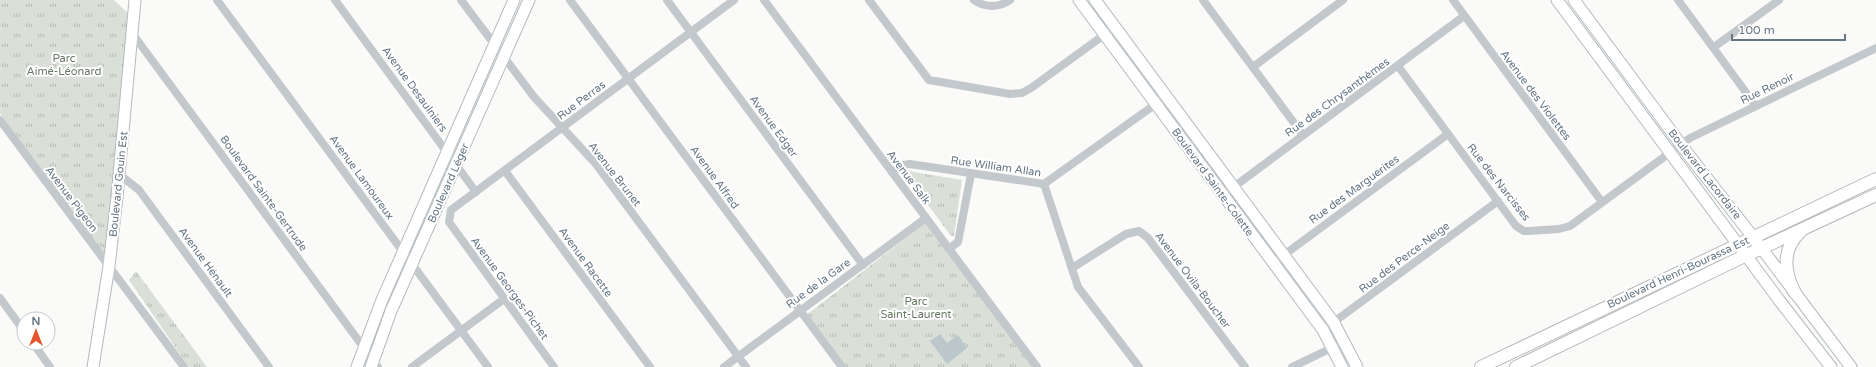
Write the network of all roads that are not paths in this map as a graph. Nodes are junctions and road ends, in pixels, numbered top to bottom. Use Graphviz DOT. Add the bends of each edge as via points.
graph roads {
  1 [pos="135,0"];
  2 [pos="217,0"];
  3 [pos="335,0"];
  4 [pos="461,0"];
  5 [pos="514,0"];
  6 [pos="529,0"];
  7 [pos="570,0"];
  8 [pos="667,0"];
  9 [pos="734,0"];
  10 [pos="764,0"];
  11 [pos="869,0"];
  12 [pos="974,0"];
  13 [pos="1010,0"];
  14 [pos="1079,0"];
  15 [pos="1095,0"];
  16 [pos="1203,0"];
  17 [pos="1343,0"];
  18 [pos="1453,0"];
  19 [pos="1557,0"];
  20 [pos="1574,0"];
  21 [pos="1678,0"];
  22 [pos="1779,0"];
  23 [pos="1464,16"];
  24 [pos="1115,27"];
  25 [pos="132,33"];
  26 [pos="692,33"];
  27 [pos="1104,35"];
  28 [pos="494,44"];
  29 [pos="1714,48"];
  30 [pos="1876,48"];
  31 [pos="504,58"];
  32 [pos="1398,66"];
  33 [pos="1253,67"];
  34 [pos="628,78"];
  35 [pos="1167,96"];
  36 [pos="1156,105"];
  37 [pos="1756,106"];
  38 [pos="0,120"];
  39 [pos="563,128"];
  40 [pos="1448,134"];
  41 [pos="1303,135"];
  42 [pos="1680,144"];
  43 [pos="447,151"];
  44 [pos="1670,152"];
  45 [pos="457,165"];
  46 [pos="505,171"];
  47 [pos="892,172"];
  48 [pos="971,174"];
  49 [pos="120,175"];
  50 [pos="1876,178"];
  51 [pos="1044,184"];
  52 [pos="1234,187"];
  53 [pos="476,192"];
  54 [pos="1223,195"];
  55 [pos="1876,195"];
  56 [pos="1498,201"];
  57 [pos="1602,202"];
  58 [pos="926,218"];
  59 [pos="449,222"];
  60 [pos="1810,227"];
  61 [pos="1753,237"];
  62 [pos="1738,244"];
  63 [pos="949,249"];
  64 [pos="1762,249"];
  65 [pos="403,250"];
  66 [pos="1284,255"];
  67 [pos="1747,256"];
  68 [pos="1273,263"];
  69 [pos="412,264"];
  70 [pos="863,265"];
  71 [pos="109,266"];
  72 [pos="1072,268"];
  73 [pos="1795,292"];
  74 [pos="0,298"];
  75 [pos="504,299"];
  76 [pos="799,310"];
  77 [pos="16,320"];
  78 [pos="1334,323"];
  79 [pos="461,330"];
  80 [pos="1323,330"];
  81 [pos="1344,342"];
  82 [pos="1332,347"];
  83 [pos="364,348"];
  84 [pos="39,351"];
  85 [pos="738,356"];
  86 [pos="374,365"];
  87 [pos="50,367"];
  88 [pos="93,367"];
  89 [pos="184,367"];
  90 [pos="269,367"];
  91 [pos="357,367"];
  92 [pos="412,367"];
  93 [pos="488,367"];
  94 [pos="554,367"];
  95 [pos="650,367"];
  96 [pos="724,367"];
  97 [pos="746,367"];
  98 [pos="842,367"];
  99 [pos="1036,367"];
  100 [pos="1140,367"];
  101 [pos="1246,367"];
  102 [pos="1292,367"];
  103 [pos="1342,367"];
  104 [pos="1356,367"];
  105 [pos="1481,367"];
  106 [pos="1516,367"];
  107 [pos="1832,367"];
  108 [pos="1851,367"];
  1 -- 25 [label="main road, Boulevard Gouin Est"];
  2 -- 65 [label="street, Avenue Lamoureux"];
  3 -- 43 [label="street, Avenue Desaulniers"];
  4 -- 28 [label="street, Avenue Brunet"];
  5 -- 28 [label="main road, Boulevard Léger"];
  6 -- 31 [label="main road, Boulevard Léger"];
  7 -- 34 [label="street, Avenue Alfred"];
  8 -- 26 [label="street, Avenue Edger"];
  9 -- 26 [label="street, Rue Perras"];
  10 -- 47 [label="street, Avenue Salk"];
  11 -- 27 [label="street" via="929,80 1010,94 1022,93 1032,88"];
  12 -- 13 [label="street" via="980,4 999,6"];
  14 -- 27 [label="main road, Boulevard Sainte-Colette"];
  15 -- 24 [label="main road, Boulevard Sainte-Colette"];
  16 -- 33 [label="street"];
  17 -- 33 [label="street"];
  18 -- 23 [label="street, Avenue des Violettes"];
  19 -- 44 [label="main road, Boulevard Lacordaire"];
  20 -- 42 [label="main road, Boulevard Lacordaire"];
  21 -- 29 [label="street"];
  22 -- 29 [label="street"];
  23 -- 32 [label="street, Rue des Chrysanthèmes"];
  23 -- 57 [label="street, Avenue des Violettes"];
  24 -- 27 [label="street"];
  24 -- 35 [label="main road, Boulevard Sainte-Colette"];
  25 -- 49 [label="main road, Boulevard Gouin Est"];
  25 -- 83 [label="street, Boulevard Sainte-Gertrude"];
  26 -- 34 [label="street, Rue Perras"];
  26 -- 70 [label="street, Avenue Edger"];
  27 -- 36 [label="main road, Boulevard Sainte-Colette"];
  28 -- 31 [label="street, Avenue Brunet"];
  28 -- 43 [label="main road, Boulevard Léger"];
  29 -- 37 [label="street"];
  30 -- 37 [label="street, Rue Renoir"];
  31 -- 39 [label="street, Avenue Brunet" via="534,97"];
  31 -- 45 [label="main road, Boulevard Léger"];
  32 -- 40 [label="street, Rue des Narcisses"];
  32 -- 41 [label="street, Rue des Chrysanthèmes"];
  33 -- 41 [label="street"];
  34 -- 39 [label="street, Rue Perras"];
  34 -- 76 [label="street, Avenue Alfred"];
  35 -- 36 [label="street, Rue William Allan"];
  35 -- 52 [label="main road, Boulevard Sainte-Colette"];
  36 -- 51 [label="street, Rue William Allan"];
  36 -- 54 [label="main road, Boulevard Sainte-Colette"];
  37 -- 42 [label="street, Rue Renoir"];
  38 -- 71 [label="street, Avenue Pigeon"];
  39 -- 46 [label="street, Rue Perras"];
  39 -- 85 [label="street, Avenue Brunet" via="596,164"];
  40 -- 56 [label="street, Rue des Narcisses"];
  40 -- 66 [label="street, Rue des Marguerites"];
  41 -- 52 [label="street, Rue des Chrysanthèmes"];
  42 -- 44 [label="street, Rue Renoir"];
  42 -- 61 [label="main road, Boulevard Lacordaire"];
  43 -- 45 [label="street, Avenue Desaulniers"];
  43 -- 65 [label="main road, Boulevard Léger"];
  44 -- 57 [label="street, Rue des Narcisses"];
  44 -- 62 [label="main road, Boulevard Lacordaire"];
  45 -- 53 [label="street, Avenue Desaulniers"];
  45 -- 69 [label="main road, Boulevard Léger"];
  46 -- 53 [label="street, Rue Perras"];
  46 -- 95 [label="street, Avenue Racette"];
  47 -- 48 [label="street, Rue William Allan" via="910,164"];
  47 -- 58 [label="street, Avenue Salk"];
  48 -- 51 [label="street, Rue William Allan"];
  48 -- 63 [label="street" via="958,242"];
  49 -- 71 [label="main road, Boulevard Gouin Est"];
  49 -- 90 [label="street, Avenue Hénault" via="140,190"];
  50 -- 61 [label="main road, Boulevard Henri-Bourassa Est"];
  51 -- 72 [label="street"];
  52 -- 54 [label="street, Rue des Chrysanthèmes"];
  52 -- 66 [label="main road, Boulevard Sainte-Colette"];
  53 -- 59 [label="street, Rue Perras" via="451,210"];
  54 -- 68 [label="main road, Boulevard Sainte-Colette"];
  55 -- 60 [label="main road, Boulevard Henri-Bourassa Est"];
  56 -- 57 [label="street, Rue des Narcisses" via="1516,226 1524,231 1570,226"];
  56 -- 78 [label="street, Rue des Perce-Neige"];
  58 -- 63 [label="street, Avenue Salk"];
  58 -- 70 [label="street, Rue de la Gare"];
  59 -- 75 [label="street, Avenue Georges-Pichet"];
  60 -- 64 [label="main road, Boulevard Henri-Bourassa Est"];
  60 -- 73 [label="main road" via="1801,231 1789,247 1786,271"];
  61 -- 62 [label="main road, Boulevard Henri-Bourassa Est"];
  61 -- 64 [label="main road, Boulevard Lacordaire"];
  62 -- 67 [label="main road, Boulevard Lacordaire"];
  62 -- 105 [label="main road, Boulevard Henri-Bourassa Est"];
  63 -- 99 [label="street, Avenue Salk"];
  64 -- 67 [label="main road, Boulevard Henri-Bourassa Est"];
  64 -- 73 [label="main road, Boulevard Lacordaire"];
  65 -- 69 [label="street, Avenue Lamoureux"];
  65 -- 83 [label="main road, Boulevard Léger"];
  66 -- 68 [label="street, Rue des Marguerites"];
  66 -- 78 [label="main road, Boulevard Sainte-Colette"];
  67 -- 106 [label="main road, Boulevard Henri-Bourassa Est"];
  67 -- 107 [label="main road, Boulevard Lacordaire"];
  68 -- 80 [label="main road, Boulevard Sainte-Colette"];
  69 -- 79 [label="street, Avenue Lamoureux"];
  69 -- 86 [label="main road, Boulevard Léger"];
  70 -- 76 [label="street, Rue de la Gare"];
  71 -- 88 [label="main road, Boulevard Gouin Est"];
  71 -- 89 [label="street, Avenue Pigeon"];
  72 -- 100 [label="street" via="1078,287"];
  72 -- 101 [label="street, Avenue Ovila-Boucher" via="1126,234 1139,231 1148,238"];
  73 -- 108 [label="main road, Boulevard Lacordaire"];
  74 -- 77 [label="street"];
  75 -- 79 [label="street"];
  75 -- 94 [label="street, Avenue Georges-Pichet"];
  76 -- 85 [label="street, Rue de la Gare"];
  76 -- 98 [label="street, Avenue Alfred"];
  78 -- 80 [label="street, Rue des Perce-Neige"];
  78 -- 81 [label="main road, Boulevard Sainte-Colette"];
  79 -- 92 [label="street"];
  79 -- 93 [label="street, Avenue Lamoureux"];
  80 -- 82 [label="main road, Boulevard Sainte-Colette"];
  81 -- 82 [label="street"];
  81 -- 104 [label="main road, Boulevard Sainte-Colette"];
  82 -- 102 [label="street"];
  82 -- 103 [label="main road, Boulevard Sainte-Colette"];
  83 -- 86 [label="street, Boulevard Sainte-Gertrude"];
  83 -- 91 [label="main road, Boulevard Léger"];
  84 -- 87 [label="street"];
  85 -- 96 [label="street, Rue de la Gare"];
  85 -- 97 [label="street, Avenue Brunet"];
}
